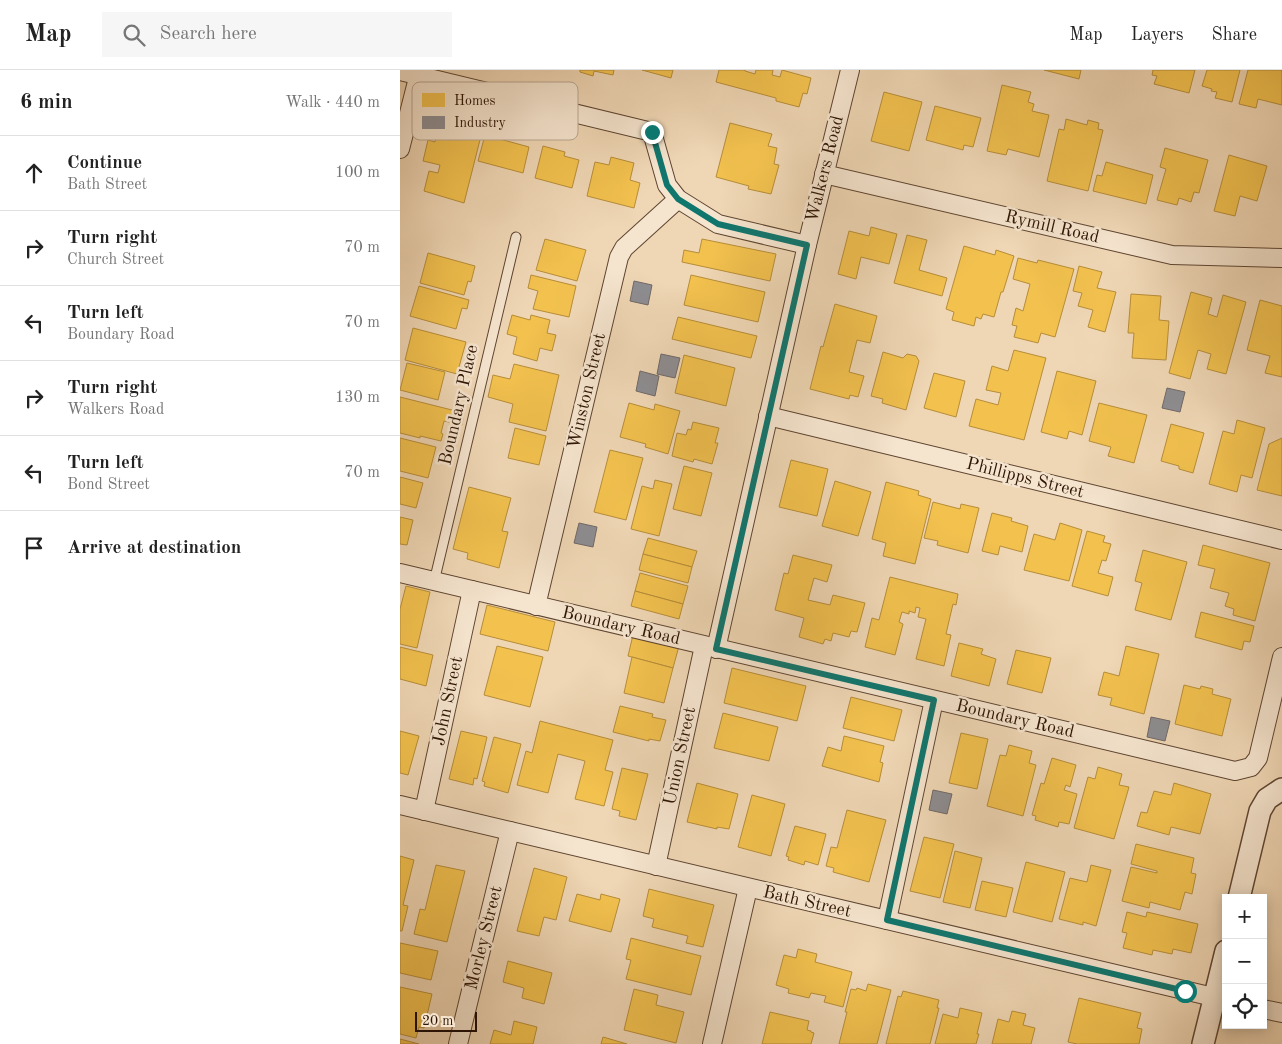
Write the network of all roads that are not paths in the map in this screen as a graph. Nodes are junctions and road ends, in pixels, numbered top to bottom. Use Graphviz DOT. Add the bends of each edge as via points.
graph roads {
  1 [pos="850,70"];
  2 [pos="400,71"];
  3 [pos="419,73"];
  4 [pos="455,82"];
  5 [pos="412,101"];
  6 [pos="578,113"];
  7 [pos="400,149"];
  8 [pos="824,174"];
  9 [pos="678,199"];
  10 [pos="516,237"];
  11 [pos="807,245"];
  12 [pos="1282,258"];
  13 [pos="768,416"];
  14 [pos="1282,540"];
  15 [pos="400,573"];
  16 [pos="434,582"];
  17 [pos="472,590"];
  18 [pos="536,606"];
  19 [pos="710,648"];
  20 [pos="1282,657"];
  21 [pos="934,700"];
  22 [pos="1282,789"];
  23 [pos="400,805"];
  24 [pos="424,811"];
  25 [pos="510,831"];
  26 [pos="656,866"];
  27 [pos="748,888"];
  28 [pos="1240,894"];
  29 [pos="887,920"];
  30 [pos="1222,983"];
  31 [pos="1220,999"];
  32 [pos="1267,1010"];
  33 [pos="1282,1013"];
  34 [pos="458,1044"];
  35 [pos="712,1044"];
  36 [pos="1203,1044"];
  1 -- 8 [label="street, Walkers Road"];
  2 -- 3 [label="street"];
  3 -- 4 [label="street"];
  5 -- 7 [label="street"];
  6 -- 9 [label="street" via="652,132 667,185"];
  8 -- 11 [label="street, Walkers Road"];
  8 -- 12 [label="street, Rymill Road" via="1172,255"];
  9 -- 11 [label="street" via="718,224"];
  9 -- 18 [label="street, Winston Street" via="624,248 619,257"];
  10 -- 16 [label="lane, Boundary Place"];
  11 -- 13 [label="street, Walkers Road"];
  13 -- 14 [label="street, Phillipps Street"];
  13 -- 19 [label="street, Walkers Road"];
  15 -- 16 [label="street, Boundary Road"];
  16 -- 17 [label="street, Boundary Road"];
  17 -- 18 [label="street, Boundary Road"];
  17 -- 24 [label="street, John Street"];
  18 -- 19 [label="street, Boundary Road"];
  19 -- 21 [label="street, Boundary Road"];
  19 -- 26 [label="street, Union Street"];
  20 -- 21 [label="street, Boundary Road" via="1258,758 1251,767 1235,771"];
  21 -- 29 [label="street"];
  22 -- 28 [label="street" via="1267,799 1260,811"];
  23 -- 24 [label="street, Bath Street"];
  24 -- 25 [label="street, Bath Street"];
  25 -- 26 [label="street, Bath Street"];
  25 -- 34 [label="street, Morley Street"];
  26 -- 27 [label="street, Bath Street"];
  27 -- 29 [label="street, Bath Street"];
  27 -- 35 [label="street"];
  29 -- 31 [label="street, Bath Street"];
  30 -- 31 [label="street"];
  31 -- 36 [label="street"];
  32 -- 33 [label="street"];
}
